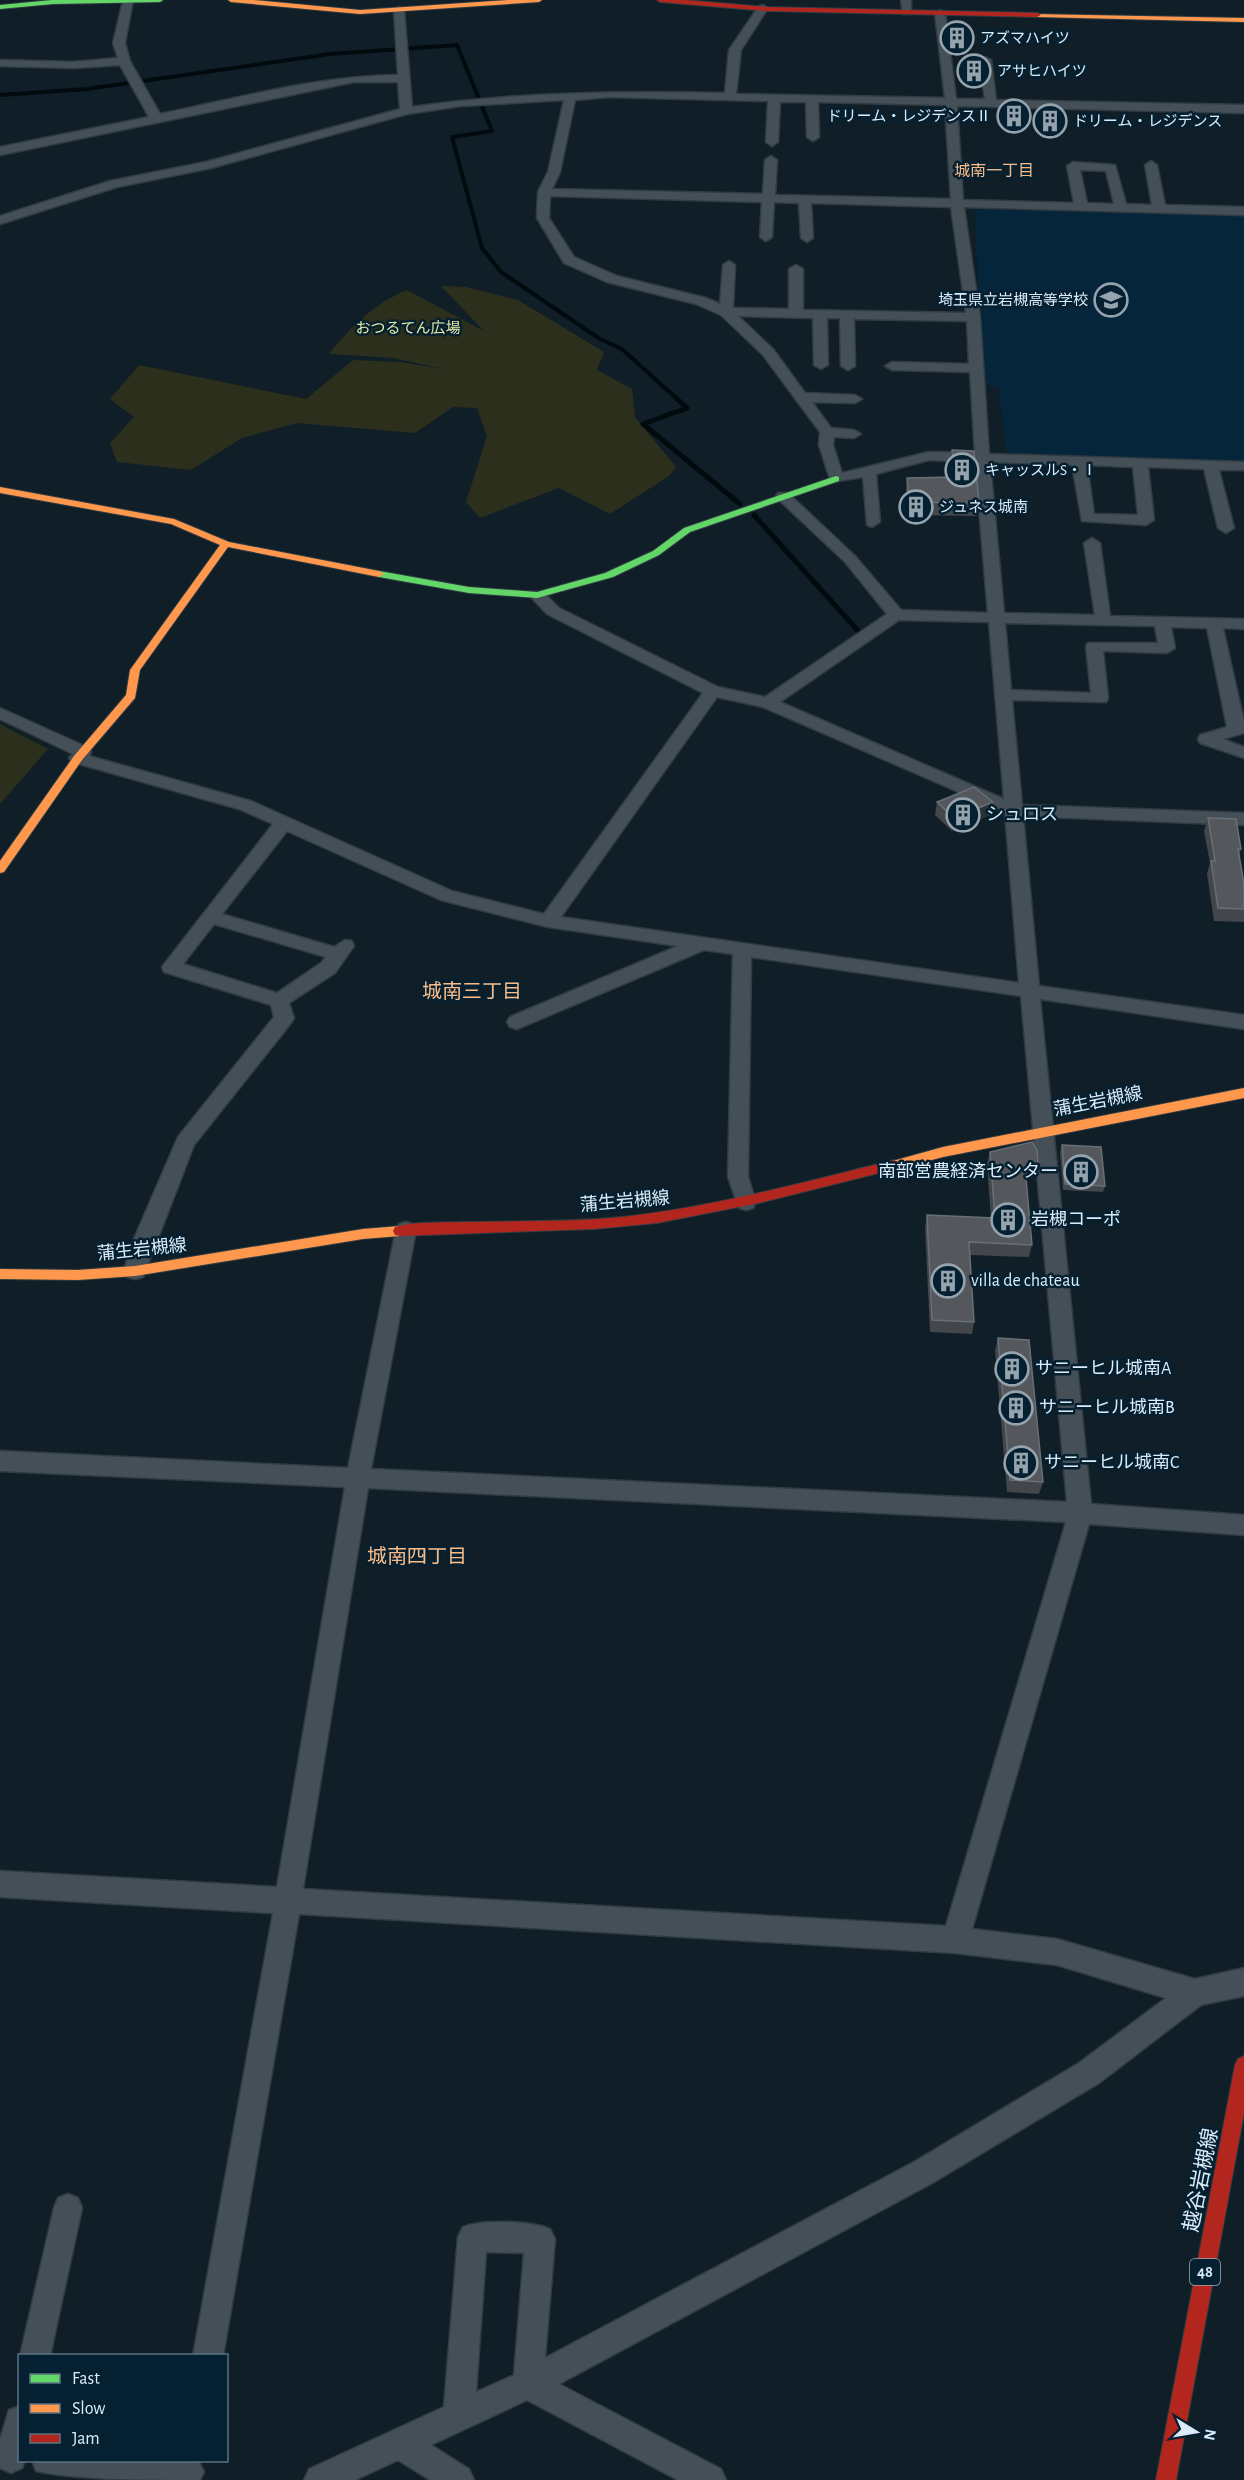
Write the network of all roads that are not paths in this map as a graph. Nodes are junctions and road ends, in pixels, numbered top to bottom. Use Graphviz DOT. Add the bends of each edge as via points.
graph roads {
  1 [pos="160,0"];
  2 [pos="231,0"];
  3 [pos="539,0"];
  4 [pos="660,0"];
  5 [pos="128,1"];
  6 [pos="678,1"];
  7 [pos="279,2"];
  8 [pos="907,6"];
  9 [pos="0,7"];
  10 [pos="763,8"];
  11 [pos="399,10"];
  12 [pos="940,13"];
  13 [pos="1244,20"];
  14 [pos="985,60"];
  15 [pos="124,61"];
  16 [pos="0,63"];
  17 [pos="404,78"];
  18 [pos="570,97"];
  19 [pos="730,97"];
  20 [pos="774,98"];
  21 [pos="812,99"];
  22 [pos="951,102"];
  23 [pos="991,103"];
  24 [pos="1244,109"];
  25 [pos="406,111"];
  26 [pos="156,118"];
  27 [pos="813,137"];
  28 [pos="772,142"];
  29 [pos="0,151"];
  30 [pos="771,160"];
  31 [pos="1150,165"];
  32 [pos="544,192"];
  33 [pos="768,198"];
  34 [pos="805,199"];
  35 [pos="957,203"];
  36 [pos="1081,206"];
  37 [pos="1121,207"];
  38 [pos="1160,208"];
  39 [pos="1244,211"];
  40 [pos="0,220"];
  41 [pos="766,237"];
  42 [pos="807,238"];
  43 [pos="729,265"];
  44 [pos="796,269"];
  45 [pos="726,312"];
  46 [pos="796,313"];
  47 [pos="820,314"];
  48 [pos="847,314"];
  49 [pos="972,317"];
  50 [pos="821,365"];
  51 [pos="848,366"];
  52 [pos="892,366"];
  53 [pos="976,368"];
  54 [pos="803,397"];
  55 [pos="855,399"];
  56 [pos="827,432"];
  57 [pos="854,434"];
  58 [pos="982,456"];
  59 [pos="1079,460"];
  60 [pos="1140,462"];
  61 [pos="1210,464"];
  62 [pos="1244,466"];
  63 [pos="864,471"];
  64 [pos="836,479"];
  65 [pos="0,490"];
  66 [pos="783,496"];
  67 [pos="872,522"];
  68 [pos="1226,528"];
  69 [pos="1092,543"];
  70 [pos="226,544"];
  71 [pos="537,595"];
  72 [pos="896,615"];
  73 [pos="997,617"];
  74 [pos="1103,619"];
  75 [pos="1162,620"];
  76 [pos="1214,623"];
  77 [pos="1244,624"];
  78 [pos="713,691"];
  79 [pos="1004,695"];
  80 [pos="768,703"];
  81 [pos="0,713"];
  82 [pos="1240,728"];
  83 [pos="1244,753"];
  84 [pos="81,755"];
  85 [pos="1015,810"];
  86 [pos="1244,819"];
  87 [pos="284,822"];
  88 [pos="0,869"];
  89 [pos="210,917"];
  90 [pos="548,921"];
  91 [pos="702,944"];
  92 [pos="742,950"];
  93 [pos="1032,990"];
  94 [pos="279,1001"];
  95 [pos="517,1022"];
  96 [pos="1244,1022"];
  97 [pos="1244,1093"];
  98 [pos="1042,1131"];
  99 [pos="746,1202"];
  100 [pos="406,1230"];
  101 [pos="135,1271"];
  102 [pos="0,1274"];
  103 [pos="0,1461"];
  104 [pos="358,1477"];
  105 [pos="1080,1513"];
  106 [pos="1244,1525"];
  107 [pos="0,1884"];
  108 [pos="288,1902"];
  109 [pos="955,1940"];
  110 [pos="1244,1982"];
  111 [pos="1195,1994"];
  112 [pos="1244,2065"];
  113 [pos="1237,2147"];
  114 [pos="68,2208"];
  115 [pos="34,2354"];
  116 [pos="208,2354"];
  117 [pos="528,2384"];
  118 [pos="459,2414"];
  119 [pos="18,2428"];
  120 [pos="398,2442"];
  121 [pos="10,2457"];
  122 [pos="73,2462"];
  123 [pos="190,2471"];
  124 [pos="320,2480"];
  125 [pos="458,2480"];
  126 [pos="710,2480"];
  127 [pos="1166,2480"];
  1 -- 5 [label="street"];
  2 -- 7 [label="street"];
  3 -- 11 [label="street"];
  4 -- 6 [label="street"];
  5 -- 9 [label="street"];
  5 -- 15 [label="street" via="119,44"];
  6 -- 10 [label="street"];
  7 -- 11 [label="street" via="330,10"];
  8 -- 10 [label="street"];
  8 -- 12 [label="street"];
  10 -- 19 [label="street" via="735,50"];
  11 -- 17 [label="street"];
  12 -- 13 [label="street"];
  12 -- 22 [label="street"];
  14 -- 23 [label="street"];
  15 -- 16 [label="street" via="73,65"];
  15 -- 26 [label="street"];
  17 -- 25 [label="street"];
  17 -- 26 [label="street" via="323,84"];
  18 -- 19 [label="street"];
  18 -- 25 [label="street" via="461,103"];
  18 -- 32 [label="street" via="554,171"];
  19 -- 20 [label="street"];
  20 -- 21 [label="street"];
  20 -- 28 [label="street"];
  21 -- 22 [label="street"];
  21 -- 27 [label="street"];
  22 -- 23 [label="street"];
  22 -- 35 [label="street"];
  23 -- 24 [label="street"];
  25 -- 40 [label="street" via="207,165 114,184"];
  26 -- 29 [label="street"];
  30 -- 33 [label="street"];
  31 -- 38 [label="street"];
  32 -- 33 [label="street"];
  32 -- 45 [label="street" via="543,218 568,260 612,279 701,301"];
  33 -- 34 [label="street"];
  33 -- 41 [label="street"];
  34 -- 35 [label="street"];
  34 -- 42 [label="street"];
  35 -- 36 [label="street"];
  35 -- 49 [label="street"];
  36 -- 37 [label="street"];
  36 -- 37 [label="street" via="1073,166 1111,168"];
  37 -- 38 [label="street"];
  38 -- 39 [label="street"];
  43 -- 45 [label="street"];
  44 -- 46 [label="street"];
  45 -- 46 [label="street"];
  45 -- 54 [label="street" via="768,352"];
  46 -- 47 [label="street"];
  47 -- 48 [label="street"];
  47 -- 50 [label="street"];
  48 -- 49 [label="street"];
  48 -- 51 [label="street"];
  49 -- 53 [label="street"];
  52 -- 53 [label="street"];
  53 -- 58 [label="street"];
  54 -- 55 [label="street"];
  54 -- 56 [label="street"];
  56 -- 57 [label="street"];
  56 -- 64 [label="street" via="826,445"];
  58 -- 59 [label="street"];
  58 -- 63 [label="street" via="929,456"];
  58 -- 73 [label="street"];
  59 -- 60 [label="street"];
  59 -- 60 [label="street" via="1088,518 1146,520"];
  60 -- 61 [label="street"];
  61 -- 62 [label="street"];
  61 -- 68 [label="street"];
  63 -- 64 [label="street"];
  63 -- 67 [label="street" via="870,476"];
  64 -- 66 [label="street"];
  65 -- 70 [label="street" via="174,522"];
  66 -- 71 [label="street" via="687,530 656,553 609,575"];
  66 -- 72 [label="street" via="850,559"];
  69 -- 74 [label="street"];
  70 -- 71 [label="street" via="469,590"];
  70 -- 84 [label="street" via="135,670 131,696"];
  71 -- 78 [label="street" via="554,611"];
  72 -- 73 [label="street"];
  72 -- 80 [label="street"];
  73 -- 74 [label="street"];
  73 -- 79 [label="street"];
  74 -- 75 [label="street"];
  75 -- 76 [label="street"];
  75 -- 79 [label="street" via="1167,648 1094,646 1100,698"];
  76 -- 77 [label="street"];
  76 -- 82 [label="street"];
  78 -- 80 [label="street"];
  78 -- 90 [label="street"];
  79 -- 85 [label="street"];
  80 -- 85 [label="street"];
  81 -- 84 [label="street"];
  82 -- 83 [label="street" via="1206,739"];
  84 -- 87 [label="street" via="245,805"];
  84 -- 88 [label="street"];
  85 -- 86 [label="street"];
  85 -- 93 [label="street"];
  87 -- 89 [label="street"];
  87 -- 90 [label="street" via="447,896"];
  89 -- 94 [label="street" via="171,967"];
  89 -- 94 [label="street" via="341,950 328,968"];
  90 -- 91 [label="street"];
  91 -- 92 [label="street"];
  91 -- 95 [label="street"];
  92 -- 93 [label="street"];
  92 -- 99 [label="street" via="738,1177"];
  93 -- 96 [label="street"];
  93 -- 98 [label="street"];
  94 -- 101 [label="street" via="284,1018 185,1142"];
  97 -- 98 [label="street, 蒲生岩槻線"];
  98 -- 99 [label="street, 蒲生岩槻線"];
  98 -- 105 [label="street"];
  99 -- 100 [label="street, 蒲生岩槻線" via="619,1222"];
  100 -- 101 [label="street, 蒲生岩槻線"];
  100 -- 104 [label="street"];
  101 -- 102 [label="street, 蒲生岩槻線"];
  103 -- 104 [label="street"];
  104 -- 105 [label="street"];
  104 -- 108 [label="street"];
  105 -- 106 [label="street"];
  105 -- 109 [label="street"];
  107 -- 108 [label="street"];
  108 -- 109 [label="street"];
  108 -- 116 [label="street"];
  109 -- 111 [label="street" via="1057,1952"];
  110 -- 111 [label="street"];
  111 -- 117 [label="street" via="1089,2073 924,2172"];
  112 -- 113 [label="street, 越谷岩槻線 / 48"];
  113 -- 127 [label="street, 越谷岩槻線 / 48"];
  114 -- 115 [label="street"];
  117 -- 118 [label="street"];
  117 -- 118 [label="street" via="540,2239 472,2237"];
  117 -- 126 [label="street"];
  118 -- 120 [label="street"];
  119 -- 121 [label="street"];
  120 -- 124 [label="street"];
  120 -- 125 [label="street"];
  122 -- 123 [label="street"];
}
